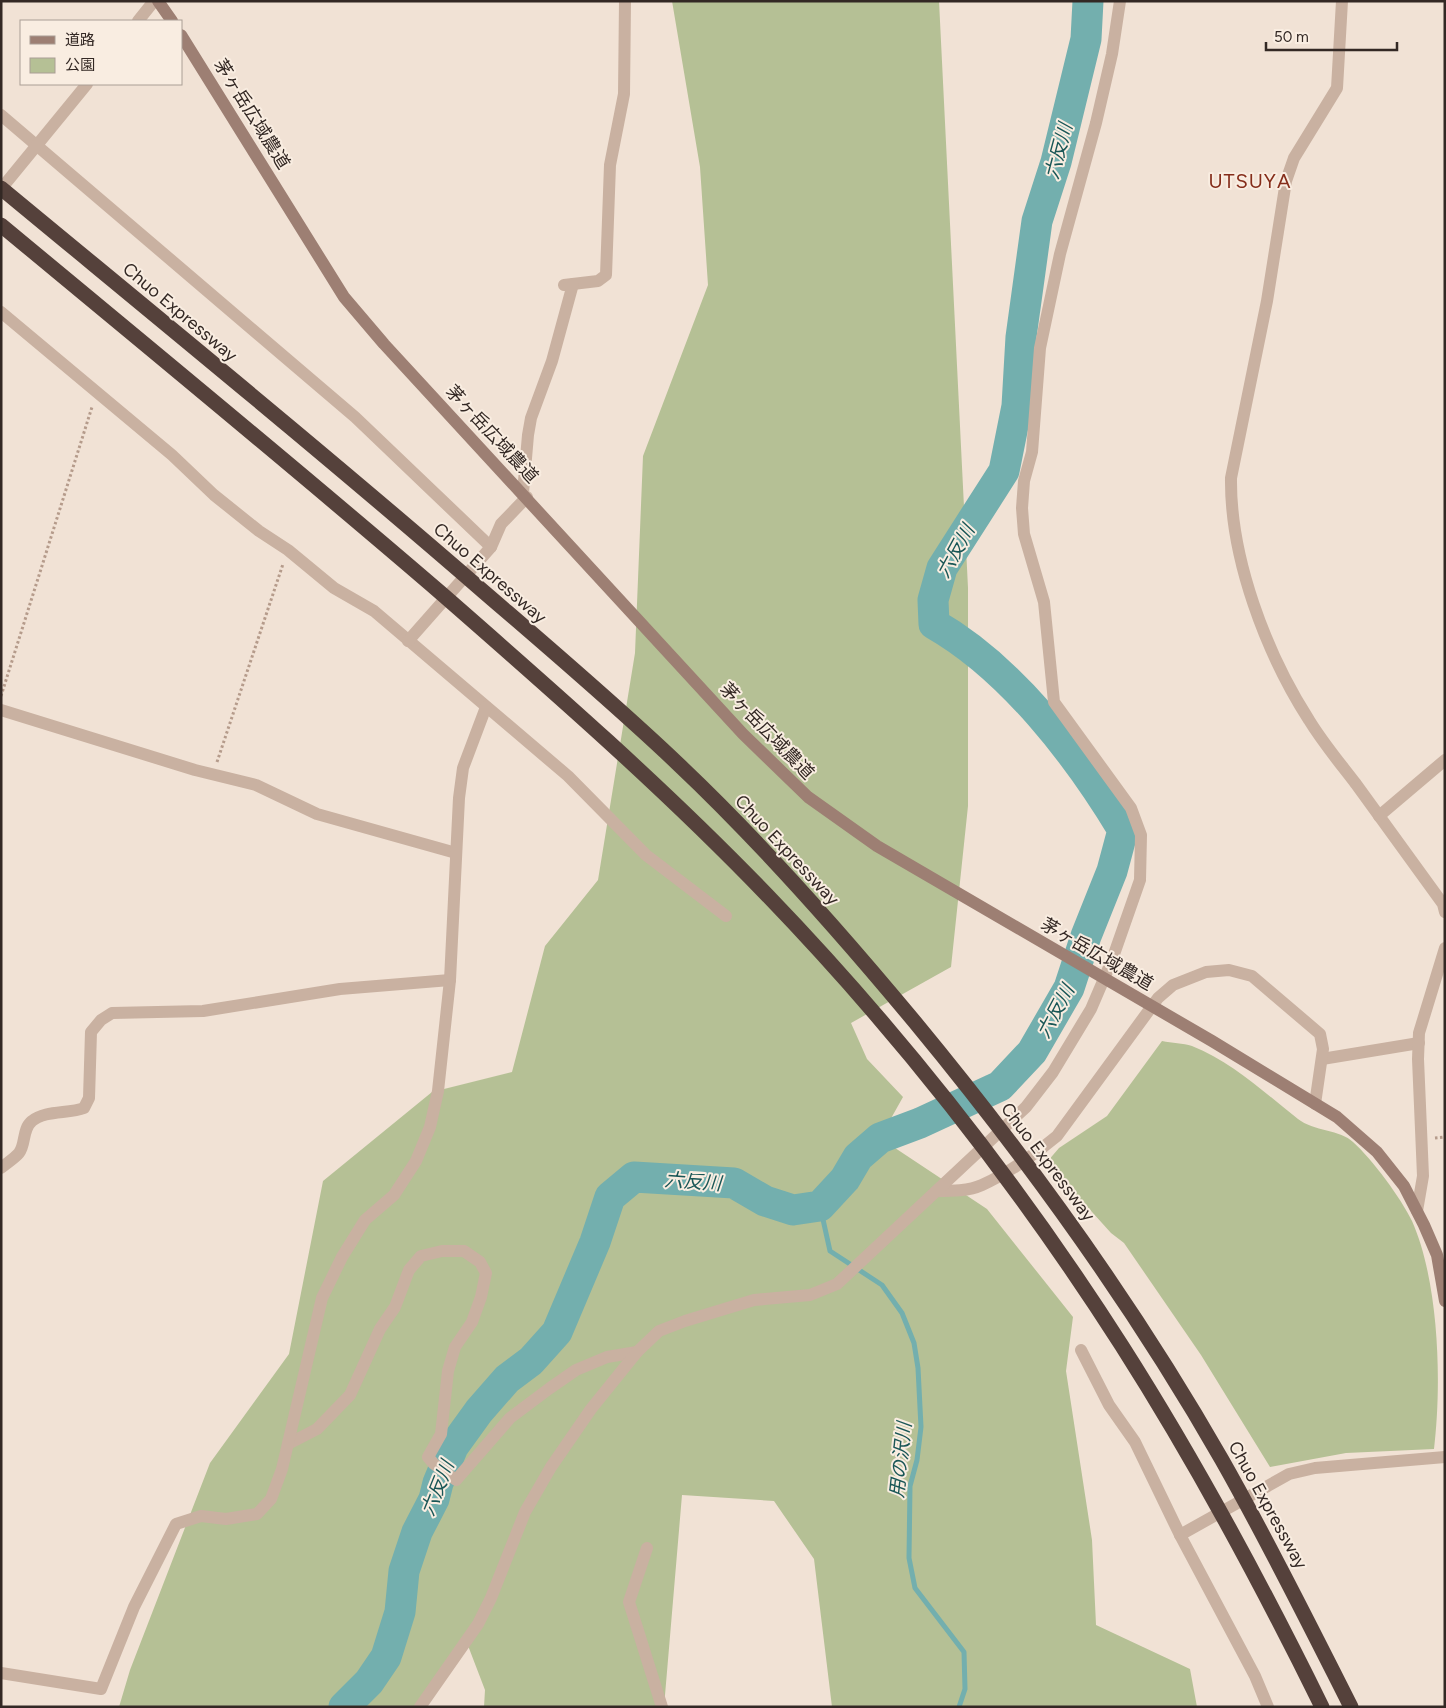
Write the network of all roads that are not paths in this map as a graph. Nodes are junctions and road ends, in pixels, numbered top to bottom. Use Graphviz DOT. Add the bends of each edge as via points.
graph roads {
  1 [pos="154,1"];
  2 [pos="158,1"];
  3 [pos="625,1"];
  4 [pos="1120,1"];
  5 [pos="1342,1"];
  6 [pos="139,20"];
  7 [pos="171,20"];
  8 [pos="182,37"];
  9 [pos="86,85"];
  10 [pos="1,115"];
  11 [pos="38,145"];
  12 [pos="1,188"];
  13 [pos="1,225"];
  14 [pos="1,312"];
  15 [pos="525,495"];
  16 [pos="491,547"];
  17 [pos="408,641"];
  18 [pos="486,707"];
  19 [pos="1,710"];
  20 [pos="1445,760"];
  21 [pos="1379,816"];
  22 [pos="456,853"];
  23 [pos="1445,912"];
  24 [pos="726,916"];
  25 [pos="1445,948"];
  26 [pos="450,980"];
  27 [pos="1419,1043"];
  28 [pos="1322,1059"];
  29 [pos="1315,1104"];
  30 [pos="1,1168"];
  31 [pos="936,1192"];
  32 [pos="1417,1211"];
  33 [pos="1445,1301"];
  34 [pos="1081,1350"];
  35 [pos="637,1352"];
  36 [pos="288,1444"];
  37 [pos="1445,1457"];
  38 [pos="1184,1533"];
  39 [pos="646,1548"];
  40 [pos="1,1673"];
  41 [pos="420,1707"];
  42 [pos="662,1707"];
  43 [pos="1268,1707"];
  44 [pos="1322,1707"];
  45 [pos="1351,1707"];
  1 -- 6 [label="street"];
  2 -- 7 [label="street"];
  3 -- 15 [label="street" via="624,94 610,165 606,275 598,281 569,284 552,361 531,418"];
  4 -- 31 [label="street" via="1096,123 1060,254 1040,348 1032,452 1024,481 1022,508 1024,534 1044,602 1054,702 1131,808 1141,836 1140,880 1091,1009 1053,1072 1026,1107"];
  5 -- 21 [label="street" via="1338,88 1294,158 1286,180 1267,301 1231,478 1231,505 1246,576 1282,673 1309,721"];
  8 -- 15 [label="street, 茅ヶ岳広域農道" via="344,297"];
  9 -- 11 [label="street"];
  10 -- 11 [label="street"];
  11 -- 12 [label="street"];
  11 -- 16 [label="street" via="355,418"];
  12 -- 45 [label="highway, Chuo Expressway" via="363,488 578,674 679,765 787,876 872,971 967,1086 1081,1237 1145,1333 1221,1458"];
  13 -- 44 [label="highway" via="335,502 545,683 767,895 852,988 942,1096 1059,1252 1123,1347 1267,1595"];
  14 -- 17 [label="street" via="258,531 288,550 334,588 374,611"];
  15 -- 16 [label="street" via="501,524"];
  15 -- 29 [label="street, 茅ヶ岳広域農道" via="743,734 808,797 876,846"];
  16 -- 17 [label="street"];
  17 -- 18 [label="street"];
  18 -- 22 [label="street" via="463,768"];
  18 -- 24 [label="street" via="568,776 646,855"];
  19 -- 22 [label="street" via="213,775 256,785 317,814"];
  20 -- 21 [label="street"];
  21 -- 23 [label="street" via="1443,904"];
  22 -- 26 [label="street"];
  25 -- 27 [label="street" via="1426,1007"];
  26 -- 30 [label="street" via="340,989 204,1011 112,1013 91,1032 88,1098 84,1108 32,1120 26,1128 20,1152"];
  26 -- 36 [label="street" via="438,1091 430,1126 416,1161 394,1195 365,1220 322,1298"];
  27 -- 28 [label="street"];
  27 -- 32 [label="street" via="1423,1176"];
  28 -- 29 [label="street"];
  28 -- 31 [label="street" via="1320,1034 1252,976 1229,970 1187,978 1158,998 1057,1136 982,1185"];
  29 -- 32 [label="street, 茅ヶ岳広域農道" via="1337,1117 1378,1152 1404,1186"];
  31 -- 35 [label="street" via="837,1284 810,1295 754,1300 685,1321 659,1331"];
  32 -- 33 [label="street, 茅ヶ岳広域農道" via="1437,1255"];
  34 -- 38 [label="street" via="1109,1405 1135,1442"];
  35 -- 36 [label="street" via="606,1357 576,1370 510,1418 456,1480 428,1457 441,1434 448,1371 455,1347 472,1322 486,1273 480,1262 464,1251 421,1256 409,1270 395,1307 380,1329 350,1395 318,1429"];
  35 -- 41 [label="street" via="591,1409 551,1468 525,1512 478,1624"];
  36 -- 40 [label="street" via="271,1499 257,1514 226,1519 201,1516 176,1524 134,1606 101,1689"];
  37 -- 38 [label="street" via="1315,1468 1289,1474"];
  38 -- 43 [label="street"];
  39 -- 42 [label="street" via="629,1602"];
}
